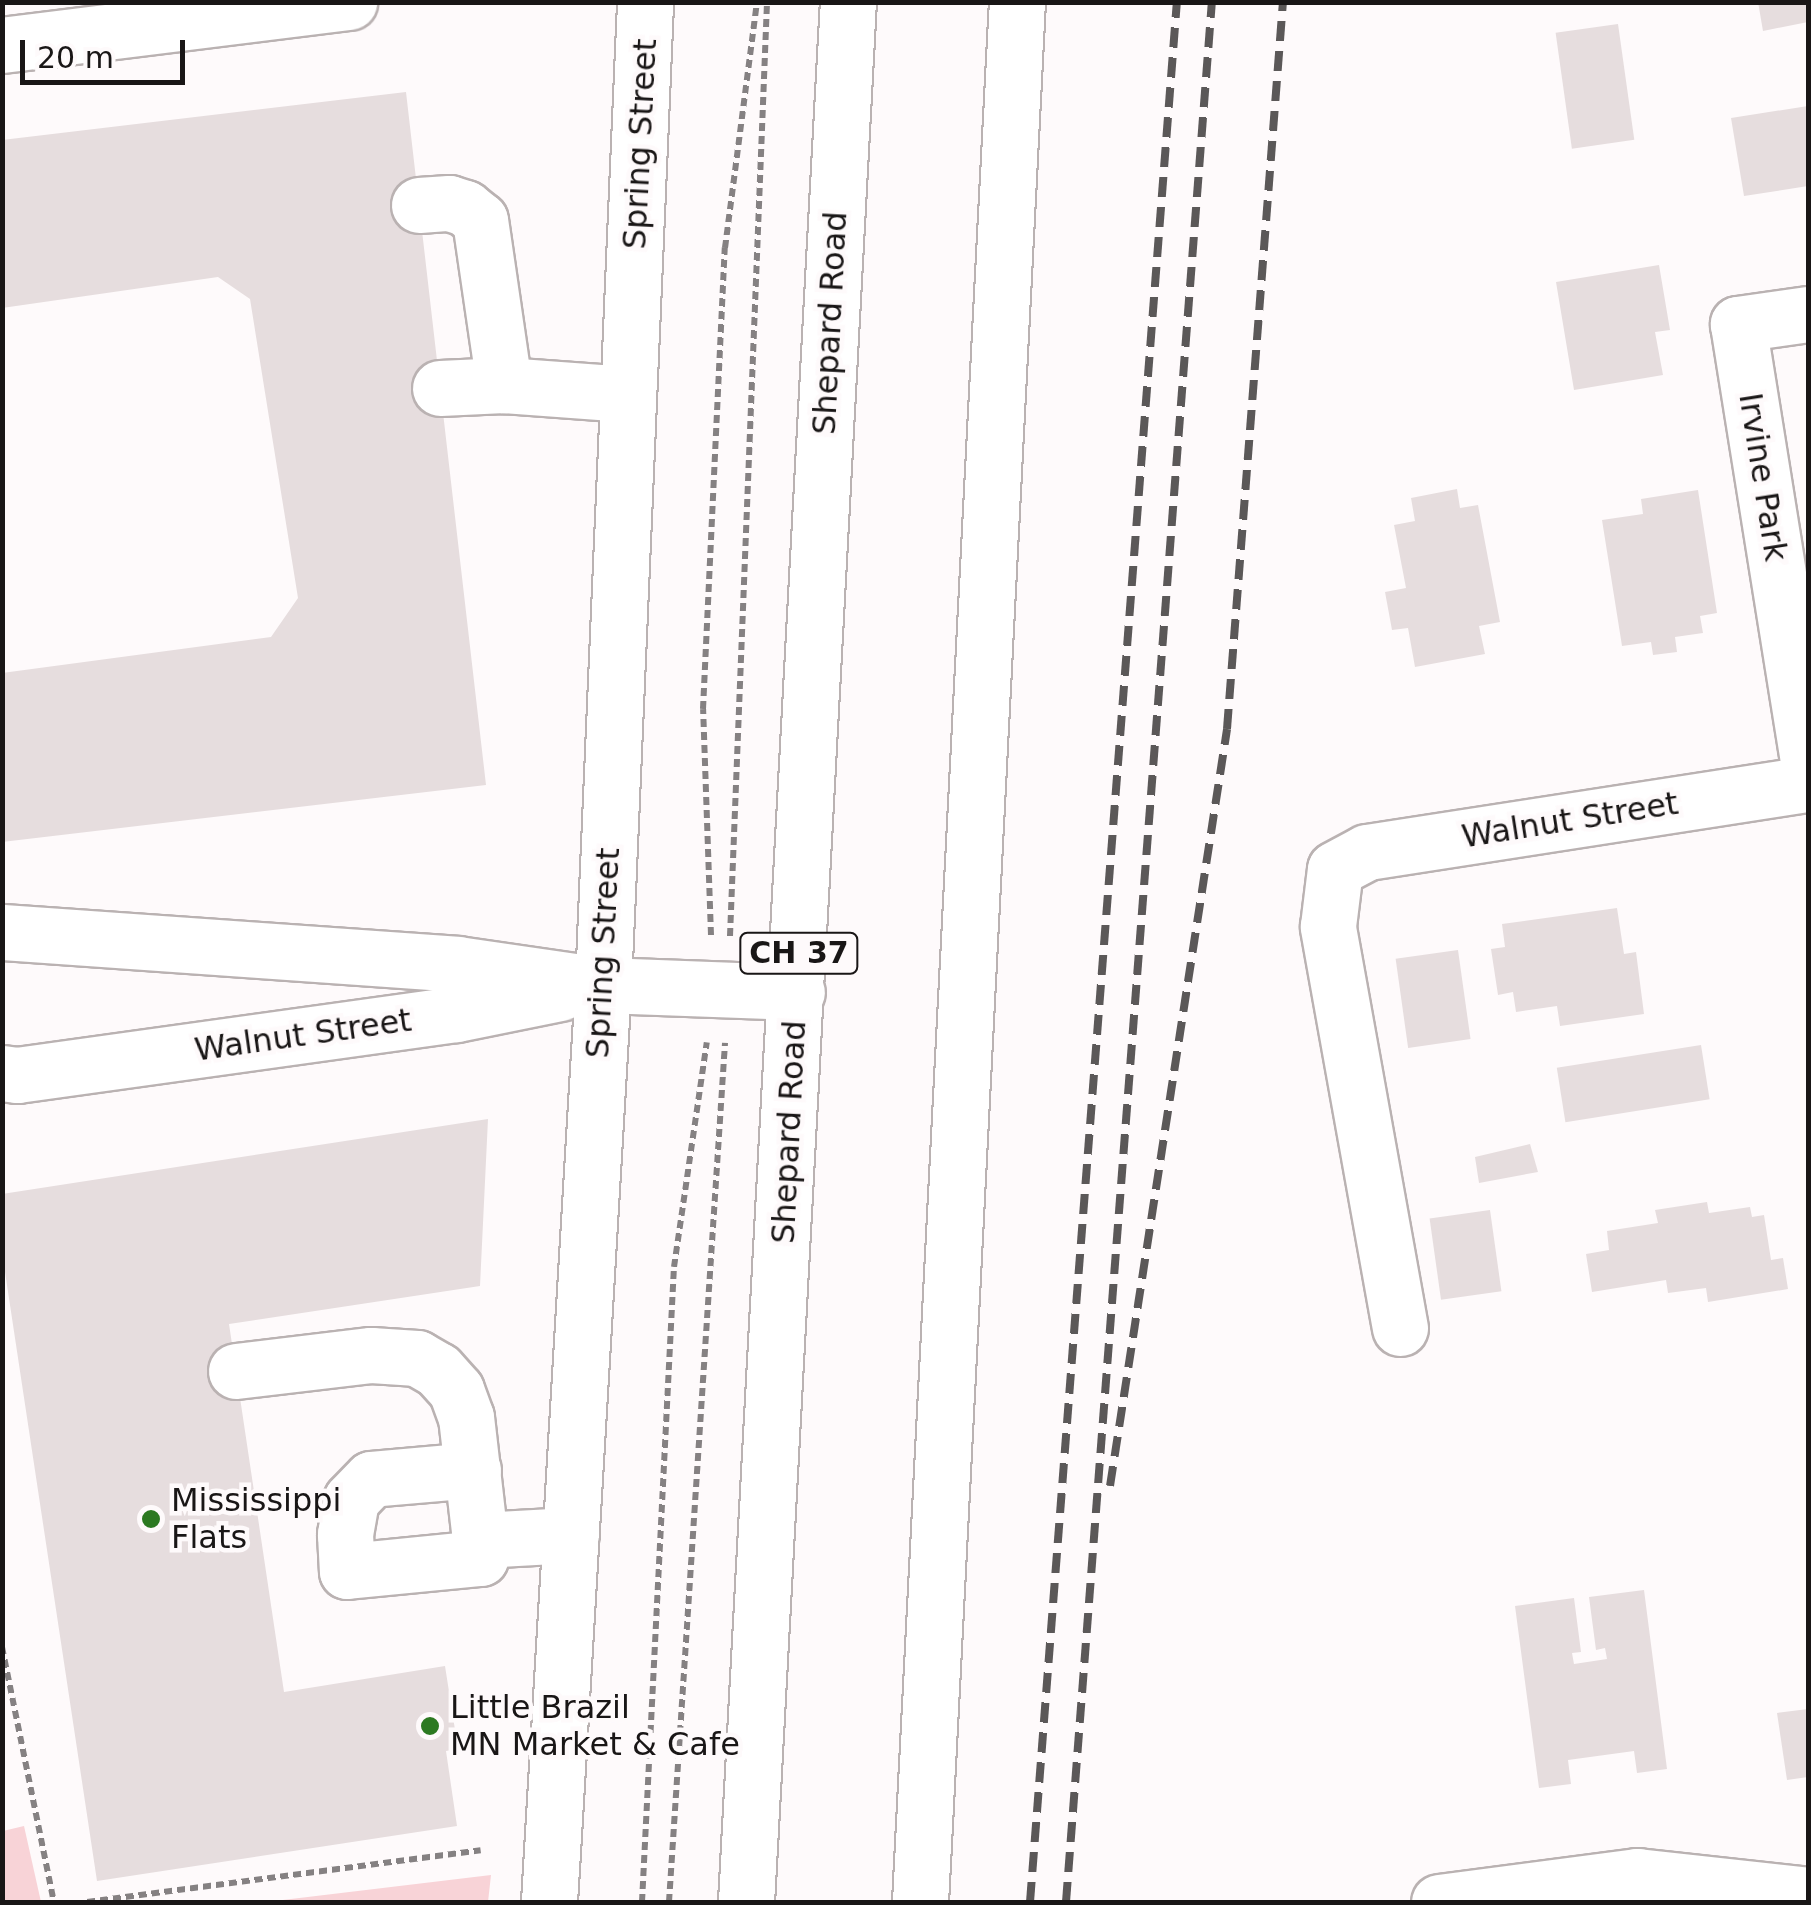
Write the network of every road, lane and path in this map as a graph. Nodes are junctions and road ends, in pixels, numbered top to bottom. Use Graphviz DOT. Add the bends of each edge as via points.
graph roads {
  1 [pos="349,2"];
  2 [pos="645,2"];
  3 [pos="848,2"];
  4 [pos="1018,2"];
  5 [pos="148,15"];
  6 [pos="70,19"];
  7 [pos="2,44"];
  8 [pos="419,205"];
  9 [pos="1808,314"];
  10 [pos="504,384"];
  11 [pos="440,388"];
  12 [pos="627,394"];
  13 [pos="1808,761"];
  14 [pos="1808,784"];
  15 [pos="2,932"];
  16 [pos="602,985"];
  17 [pos="797,992"];
  18 [pos="2,1073"];
  19 [pos="1400,1328"];
  20 [pos="236,1371"];
  21 [pos="473,1470"];
  22 [pos="571,1535"];
  23 [pos="480,1540"];
  24 [pos="2,1647"];
  25 [pos="480,1850"];
  26 [pos="1789,1892"];
  27 [pos="54,1902"];
  28 [pos="87,1902"];
  29 [pos="549,1902"];
  30 [pos="746,1902"];
  31 [pos="920,1902"];
  32 [pos="1439,1902"];
  1 -- 5 [label="main road"];
  2 -- 12 [label="main road, Spring Street"];
  3 -- 17 [label="main road, Shepard Road / CH 37"];
  4 -- 31 [label="main road"];
  5 -- 6 [label="main road"];
  6 -- 7 [label="main road"];
  8 -- 10 [label="main road" via="466,208 480,220"];
  9 -- 13 [label="main road, Irvine Park" via="1738,324"];
  10 -- 11 [label="main road"];
  10 -- 12 [label="main road"];
  12 -- 16 [label="main road, Spring Street"];
  14 -- 19 [label="main road, Walnut Street" via="1367,852 1336,869 1328,926"];
  15 -- 16 [label="main road, Walnut Street" via="458,964"];
  16 -- 17 [label="main road, Walnut Street"];
  16 -- 18 [label="main road, Walnut Street" via="456,1014"];
  16 -- 22 [label="main road, Spring Street"];
  17 -- 30 [label="main road, Shepard Road / CH 37"];
  20 -- 21 [label="main road" via="371,1355 417,1358 456,1390"];
  21 -- 23 [label="main road"];
  21 -- 23 [label="main road" via="371,1479 351,1500 346,1572 480,1558"];
  22 -- 23 [label="main road"];
  22 -- 29 [label="main road, Spring Street"];
  24 -- 27 [label="path"];
  25 -- 28 [label="path"];
  26 -- 32 [label="main road" via="1637,1876"];
}
